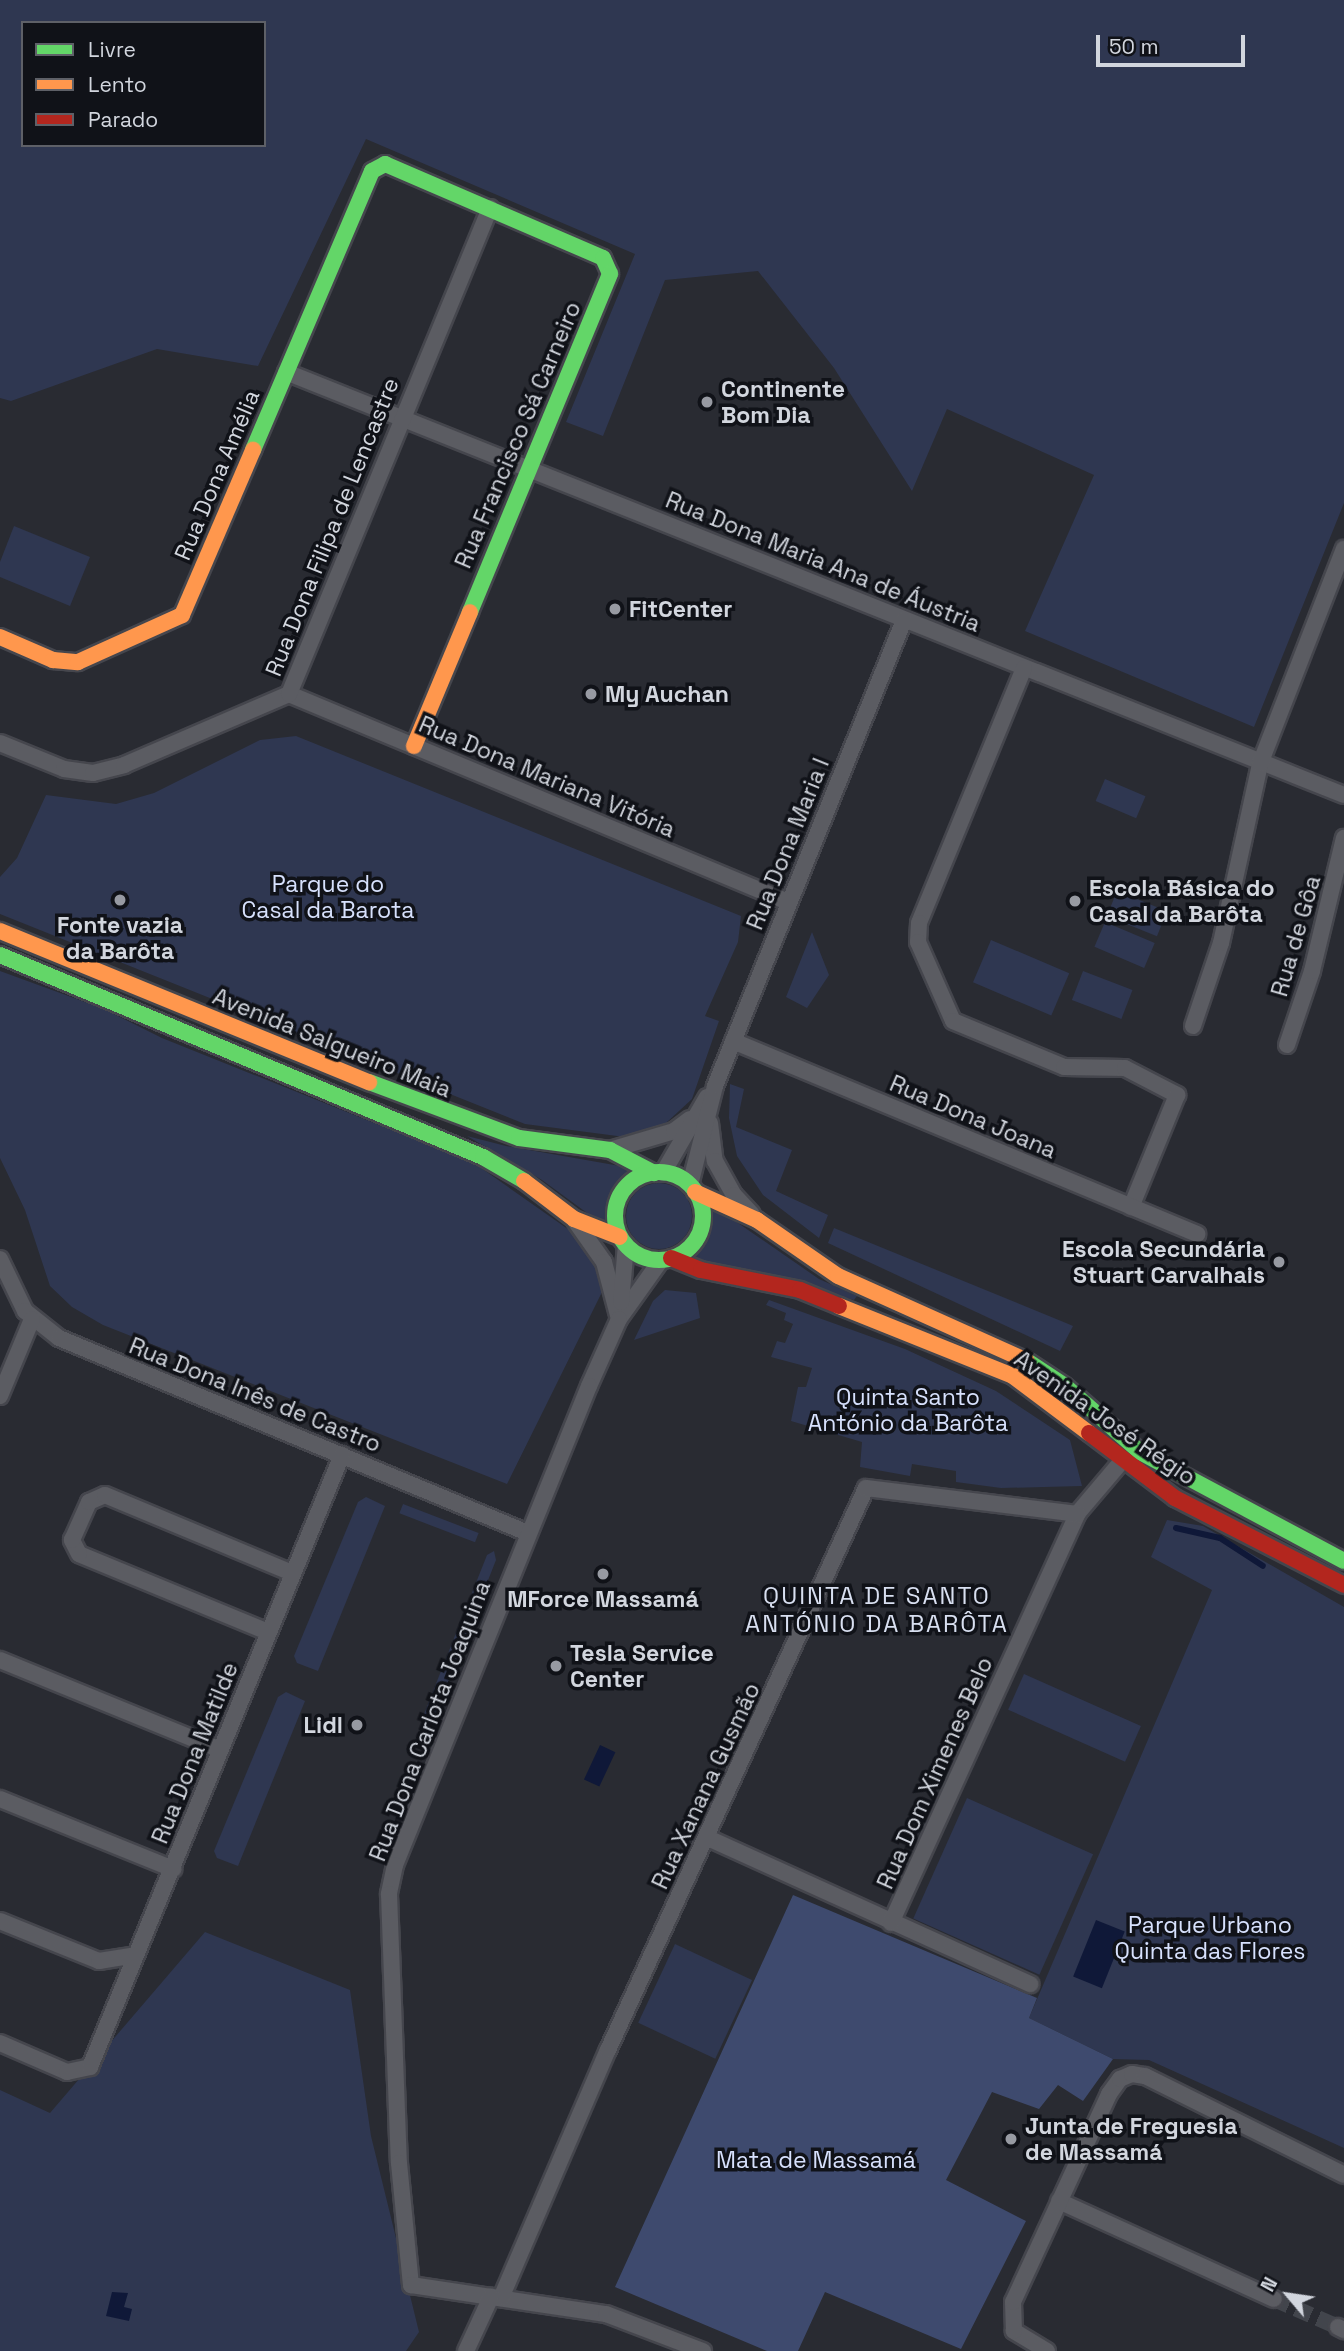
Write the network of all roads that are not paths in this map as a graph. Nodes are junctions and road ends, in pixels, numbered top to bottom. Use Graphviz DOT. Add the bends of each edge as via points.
graph roads {
  1 [pos="372,171"];
  2 [pos="490,208"];
  3 [pos="285,372"];
  4 [pos="402,415"];
  5 [pos="527,467"];
  6 [pos="1344,549"];
  7 [pos="904,620"];
  8 [pos="0,637"];
  9 [pos="1024,668"];
  10 [pos="289,694"];
  11 [pos="0,743"];
  12 [pos="414,746"];
  13 [pos="1260,764"];
  14 [pos="1344,795"];
  15 [pos="1344,838"];
  16 [pos="788,902"];
  17 [pos="0,931"];
  18 [pos="0,956"];
  19 [pos="1193,1026"];
  20 [pos="733,1041"];
  21 [pos="1287,1045"];
  22 [pos="715,1086"];
  23 [pos="697,1113"];
  24 [pos="610,1150"];
  25 [pos="658,1173"];
  26 [pos="693,1189"];
  27 [pos="1131,1207"];
  28 [pos="574,1219"];
  29 [pos="757,1220"];
  30 [pos="1196,1234"];
  31 [pos="623,1241"];
  32 [pos="0,1259"];
  33 [pos="666,1259"];
  34 [pos="32,1319"];
  35 [pos="619,1319"];
  36 [pos="0,1396"];
  37 [pos="342,1455"];
  38 [pos="1122,1461"];
  39 [pos="1077,1514"];
  40 [pos="528,1533"];
  41 [pos="1344,1561"];
  42 [pos="292,1573"];
  43 [pos="1344,1586"];
  44 [pos="268,1632"];
  45 [pos="0,1660"];
  46 [pos="220,1751"];
  47 [pos="0,1799"];
  48 [pos="708,1838"];
  49 [pos="173,1869"];
  50 [pos="0,1921"];
  51 [pos="891,1923"];
  52 [pos="136,1955"];
  53 [pos="1030,1984"];
  54 [pos="0,2043"];
  55 [pos="1344,2175"];
  56 [pos="1059,2201"];
  57 [pos="496,2297"];
  58 [pos="1274,2299"];
  59 [pos="466,2351"];
  60 [pos="703,2351"];
  61 [pos="1047,2351"];
  1 -- 2 [label="street, Rua Francisco Sá Carneiro" via="385,164"];
  1 -- 3 [label="street, Rua Dona Amélia"];
  2 -- 4 [label="street, Rua Dona Filipa de Lencastre"];
  2 -- 5 [label="street, Rua Francisco Sá Carneiro" via="603,258 610,274"];
  3 -- 4 [label="street, Rua Dona Maria Ana de Áustria"];
  3 -- 8 [label="street, Rua Dona Amélia" via="182,615 78,662 53,660"];
  4 -- 5 [label="street, Rua Dona Maria Ana de Áustria"];
  4 -- 10 [label="street, Rua Dona Filipa de Lencastre"];
  5 -- 7 [label="street, Rua Dona Maria Ana de Áustria"];
  5 -- 12 [label="street, Rua Francisco Sá Carneiro"];
  6 -- 13 [label="street"];
  7 -- 9 [label="street, Rua Dona Maria Ana de Áustria"];
  7 -- 16 [label="street, Rua Dona Maria I"];
  9 -- 13 [label="street, Rua Dona Maria Ana de Áustria"];
  9 -- 27 [label="street" via="919,923 918,942 953,1021 1064,1068 1125,1068 1177,1095"];
  10 -- 11 [label="street, Rua Dona Filipa de Lencastre" via="124,765 93,773 64,769"];
  10 -- 12 [label="street, Rua Dona Mariana Vitória"];
  12 -- 16 [label="street, Rua Dona Mariana Vitória"];
  13 -- 14 [label="street, Rua Dona Maria Ana de Áustria"];
  13 -- 19 [label="street" via="1221,943"];
  15 -- 21 [label="street, Rua de Gôa" via="1315,958"];
  16 -- 20 [label="street, Rua Dona Maria I"];
  17 -- 24 [label="street, Avenida Salgueiro Maia" via="476,1125 519,1138"];
  18 -- 28 [label="street, Avenida Salgueiro Maia" via="483,1157 516,1175"];
  20 -- 22 [label="street, Rua Dona Maria I"];
  20 -- 27 [label="street, Rua Dona Joana"];
  22 -- 23 [label="street, Rua Dona Maria I"];
  22 -- 26 [label="street, Rua Dona Maria I"];
  22 -- 29 [label="street, Rua Dona Maria I" via="709,1126 715,1161 734,1195"];
  23 -- 24 [label="street, Rua Dona Maria I" via="674,1131"];
  23 -- 25 [label="street, Rua Dona Maria I"];
  24 -- 25 [label="street, Avenida Salgueiro Maia"];
  25 -- 26 [label="street"];
  25 -- 31 [label="street" via="623,1191 615,1213"];
  26 -- 29 [label="street, Avenida José Régio"];
  26 -- 33 [label="street" via="703,1218 700,1231 684,1253"];
  27 -- 30 [label="street, Rua Dona Joana"];
  28 -- 31 [label="street, Avenida Salgueiro Maia"];
  28 -- 35 [label="street" via="604,1262"];
  29 -- 41 [label="street, Avenida José Régio" via="838,1276 1012,1352 1065,1386 1140,1452"];
  31 -- 33 [label="street" via="642,1257"];
  31 -- 35 [label="street, Rua Dona Carlota Joaquina"];
  32 -- 34 [label="street"];
  33 -- 35 [label="street, Rua Dona Carlota Joaquina"];
  33 -- 38 [label="street, Avenida José Régio" via="800,1290 1002,1371 1042,1396"];
  34 -- 36 [label="street"];
  34 -- 37 [label="street, Rua Dona Inês de Castro" via="74,1345"];
  35 -- 40 [label="street, Rua Dona Carlota Joaquina"];
  37 -- 40 [label="street, Rua Dona Inês de Castro"];
  37 -- 42 [label="street, Rua Dona Matilde"];
  38 -- 39 [label="street, Rua Dom Ximenes Belo"];
  38 -- 43 [label="street, Avenida José Régio" via="1175,1498"];
  39 -- 48 [label="street, Rua Xanana Gusmão" via="866,1488"];
  39 -- 51 [label="street, Rua Dom Ximenes Belo"];
  40 -- 57 [label="street, Rua Dona Carlota Joaquina" via="399,1851 389,1894 399,2163 411,2285"];
  42 -- 44 [label="street, Rua Dona Matilde"];
  42 -- 44 [label="street" via="105,1495 89,1502 72,1540 79,1554"];
  44 -- 46 [label="street, Rua Dona Matilde"];
  45 -- 46 [label="street"];
  46 -- 49 [label="street, Rua Dona Matilde"];
  47 -- 49 [label="street"];
  48 -- 51 [label="street"];
  48 -- 57 [label="street, Rua Xanana Gusmão"];
  49 -- 52 [label="street, Rua Dona Matilde"];
  50 -- 52 [label="street" via="99,1961"];
  51 -- 53 [label="street"];
  52 -- 54 [label="street, Rua Dona Matilde" via="90,2067 67,2072"];
  55 -- 56 [label="street" via="1132,2074 1109,2094"];
  56 -- 58 [label="street"];
  56 -- 61 [label="street" via="1011,2315 1014,2330"];
  57 -- 59 [label="street, Rua Xanana Gusmão"];
  57 -- 60 [label="street" via="606,2314"];
}
